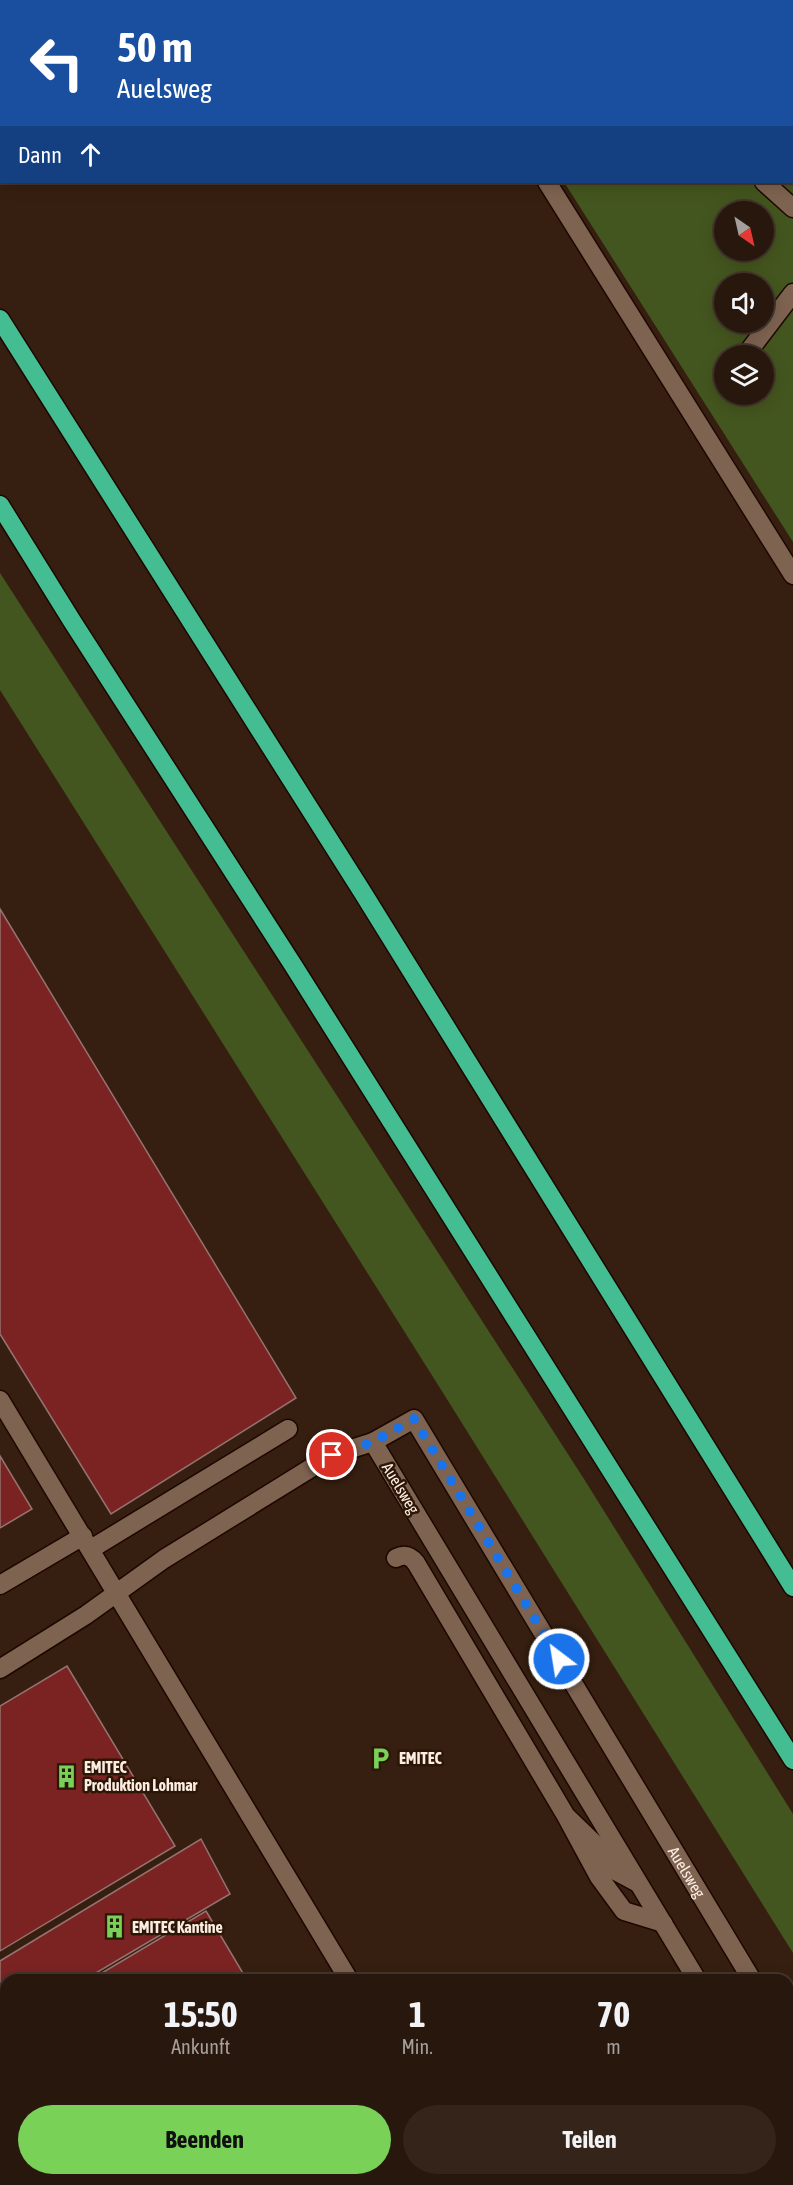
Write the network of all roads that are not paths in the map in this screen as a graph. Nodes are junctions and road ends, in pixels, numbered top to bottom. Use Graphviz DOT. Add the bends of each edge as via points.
graph roads {
  1 [pos="548,183"];
  2 [pos="765,183"];
  3 [pos="793,208"];
  4 [pos="793,293"];
  5 [pos="0,319"];
  6 [pos="753,345"];
  7 [pos="0,505"];
  8 [pos="793,575"];
  9 [pos="0,1400"];
  10 [pos="288,1429"];
  11 [pos="373,1442"];
  12 [pos="87,1542"];
  13 [pos="396,1558"];
  14 [pos="0,1585"];
  15 [pos="793,1587"];
  16 [pos="117,1592"];
  17 [pos="0,1669"];
  18 [pos="793,1760"];
  19 [pos="566,1816"];
  20 [pos="638,1883"];
  21 [pos="663,1923"];
  22 [pos="345,1974"];
  23 [pos="693,1974"];
  24 [pos="748,1974"];
  1 -- 8 [label="street"];
  2 -- 3 [label="street"];
  4 -- 6 [label="street"];
  5 -- 15 [label="highway" via="369,903"];
  7 -- 18 [label="highway"];
  9 -- 12 [label="street"];
  10 -- 12 [label="street"];
  11 -- 16 [label="street" via="332,1455"];
  11 -- 20 [label="street, Auelsweg"];
  11 -- 24 [label="street, Auelsweg" via="414,1419"];
  12 -- 14 [label="street"];
  12 -- 16 [label="street"];
  13 -- 19 [label="street" via="409,1556 416,1563"];
  16 -- 17 [label="street"];
  16 -- 22 [label="street"];
  19 -- 20 [label="street" via="598,1847 612,1869"];
  19 -- 21 [label="street" via="599,1877 624,1911"];
  20 -- 21 [label="street, Auelsweg"];
  21 -- 23 [label="street, Auelsweg"];
}
